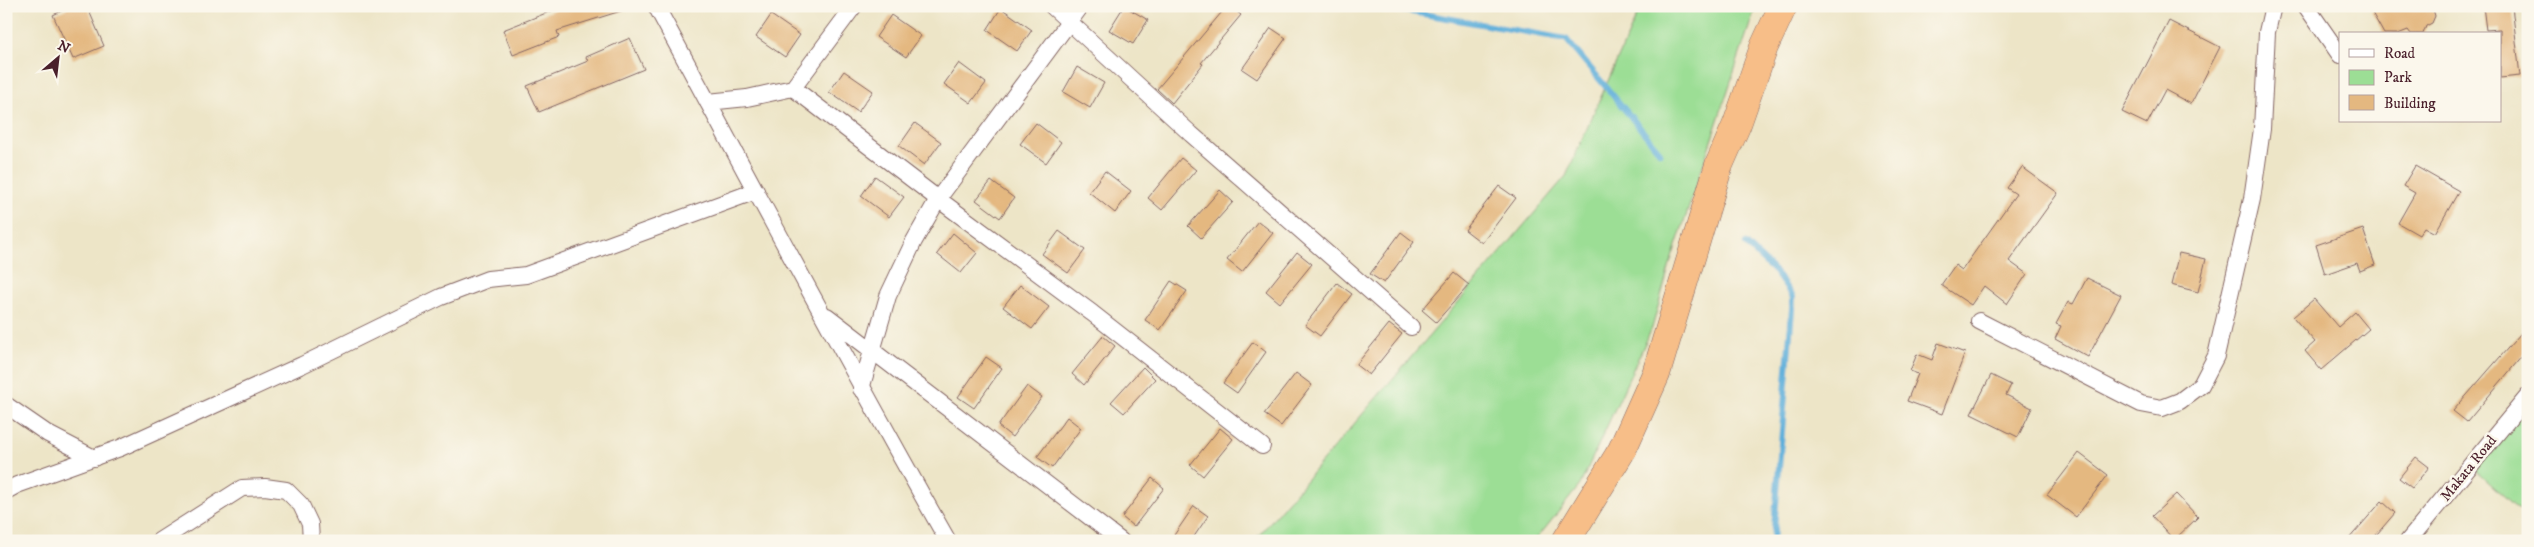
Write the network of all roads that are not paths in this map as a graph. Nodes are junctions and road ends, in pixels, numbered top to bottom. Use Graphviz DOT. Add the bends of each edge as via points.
graph roads {
  1 [pos="656,6"];
  2 [pos="854,6"];
  3 [pos="1052,6"];
  4 [pos="1081,6"];
  5 [pos="1783,6"];
  6 [pos="2273,6"];
  7 [pos="2306,6"];
  8 [pos="1070,22"];
  9 [pos="2339,54"];
  10 [pos="793,88"];
  11 [pos="708,102"];
  12 [pos="756,191"];
  13 [pos="938,199"];
  14 [pos="823,314"];
  15 [pos="1979,321"];
  16 [pos="1412,327"];
  17 [pos="871,350"];
  18 [pos="861,389"];
  19 [pos="2528,396"];
  20 [pos="6,405"];
  21 [pos="1262,446"];
  22 [pos="94,458"];
  23 [pos="6,491"];
  24 [pos="159,541"];
  25 [pos="311,541"];
  26 [pos="948,541"];
  27 [pos="1121,541"];
  28 [pos="1566,541"];
  29 [pos="2408,541"];
  1 -- 11 [label="street"];
  2 -- 10 [label="street"];
  3 -- 8 [label="street"];
  4 -- 8 [label="street"];
  5 -- 28 [label="highway" via="1719,165 1656,374 1622,450"];
  6 -- 15 [label="street" via="2266,32 2262,129 2252,199 2216,356 2201,385 2180,401 2162,408 2141,404"];
  7 -- 9 [label="street"];
  8 -- 13 [label="street"];
  8 -- 16 [label="street" via="1191,134"];
  10 -- 11 [label="street"];
  10 -- 13 [label="street"];
  11 -- 12 [label="street"];
  12 -- 14 [label="street"];
  12 -- 22 [label="street" via="526,275 488,279 441,297 284,373"];
  13 -- 17 [label="street" via="888,296"];
  13 -- 21 [label="street" via="1092,312"];
  14 -- 17 [label="street"];
  14 -- 18 [label="street"];
  17 -- 18 [label="street"];
  17 -- 27 [label="street"];
  18 -- 26 [label="street"];
  19 -- 29 [label="street, Makata Road"];
  20 -- 22 [label="street" via="48,434"];
  22 -- 23 [label="street"];
  24 -- 25 [label="street" via="242,488 265,487 286,490 301,505 310,524"];
}
